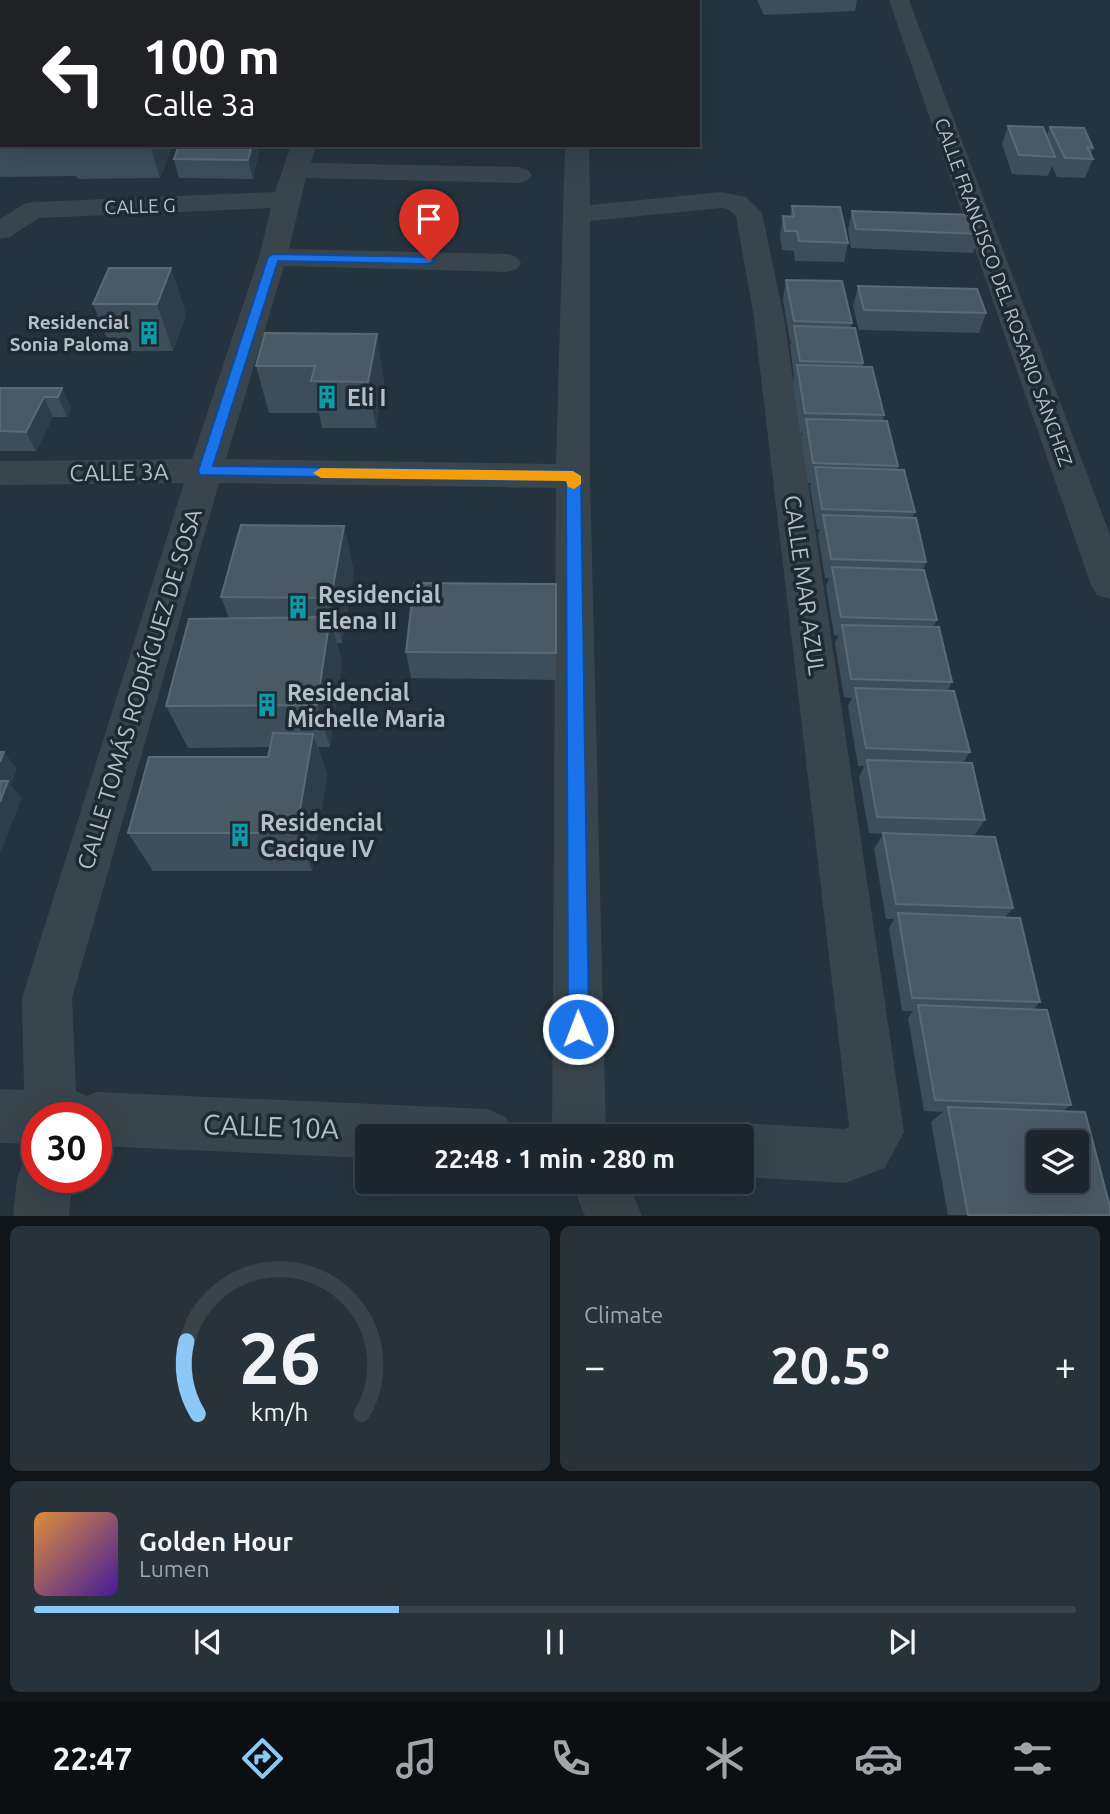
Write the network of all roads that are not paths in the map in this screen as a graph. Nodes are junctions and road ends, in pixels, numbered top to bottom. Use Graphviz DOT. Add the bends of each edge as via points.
graph roads {
  1 [pos="899,0"];
  2 [pos="577,147"];
  3 [pos="296,172"];
  4 [pos="519,175"];
  5 [pos="578,214"];
  6 [pos="1,233"];
  7 [pos="273,257"];
  8 [pos="507,262"];
  9 [pos="205,471"];
  10 [pos="0,473"];
  11 [pos="573,476"];
  12 [pos="1110,585"];
  13 [pos="64,1102"];
  14 [pos="0,1116"];
  15 [pos="21,1117"];
  16 [pos="112,1120"];
  17 [pos="579,1124"];
  18 [pos="355,1130"];
  19 [pos="754,1151"];
  20 [pos="44,1193"];
  21 [pos="581,1194"];
  22 [pos="604,1194"];
  23 [pos="41,1216"];
  24 [pos="582,1216"];
  25 [pos="614,1216"];
  1 -- 12 [label="street, CALLE FRANCISCO DEL ROSARIO SÁNCHEZ"];
  2 -- 5 [label="street"];
  3 -- 4 [label="street, CALLE G"];
  3 -- 6 [label="street, CALLE G" via="33,210 13,220"];
  3 -- 7 [label="street, CALLE TOMÁS RODRÍGUEZ DE SOSA"];
  5 -- 11 [label="street"];
  5 -- 19 [label="street, CALLE MAR AZUL" via="720,200 737,203 749,213 769,318 877,1132 866,1149 845,1156"];
  7 -- 8 [label="street"];
  7 -- 9 [label="street, CALLE TOMÁS RODRÍGUEZ DE SOSA"];
  9 -- 10 [label="street, CALLE 3A"];
  9 -- 11 [label="street, CALLE 3A"];
  9 -- 13 [label="street, CALLE TOMÁS RODRÍGUEZ DE SOSA" via="47,998 47,1050"];
  11 -- 17 [label="street"];
  14 -- 15 [label="street, CALLE 10A"];
  16 -- 18 [label="street, CALLE 10A"];
  20 -- 23 [label="street"];
  21 -- 24 [label="street"];
  22 -- 25 [label="street"];
}
